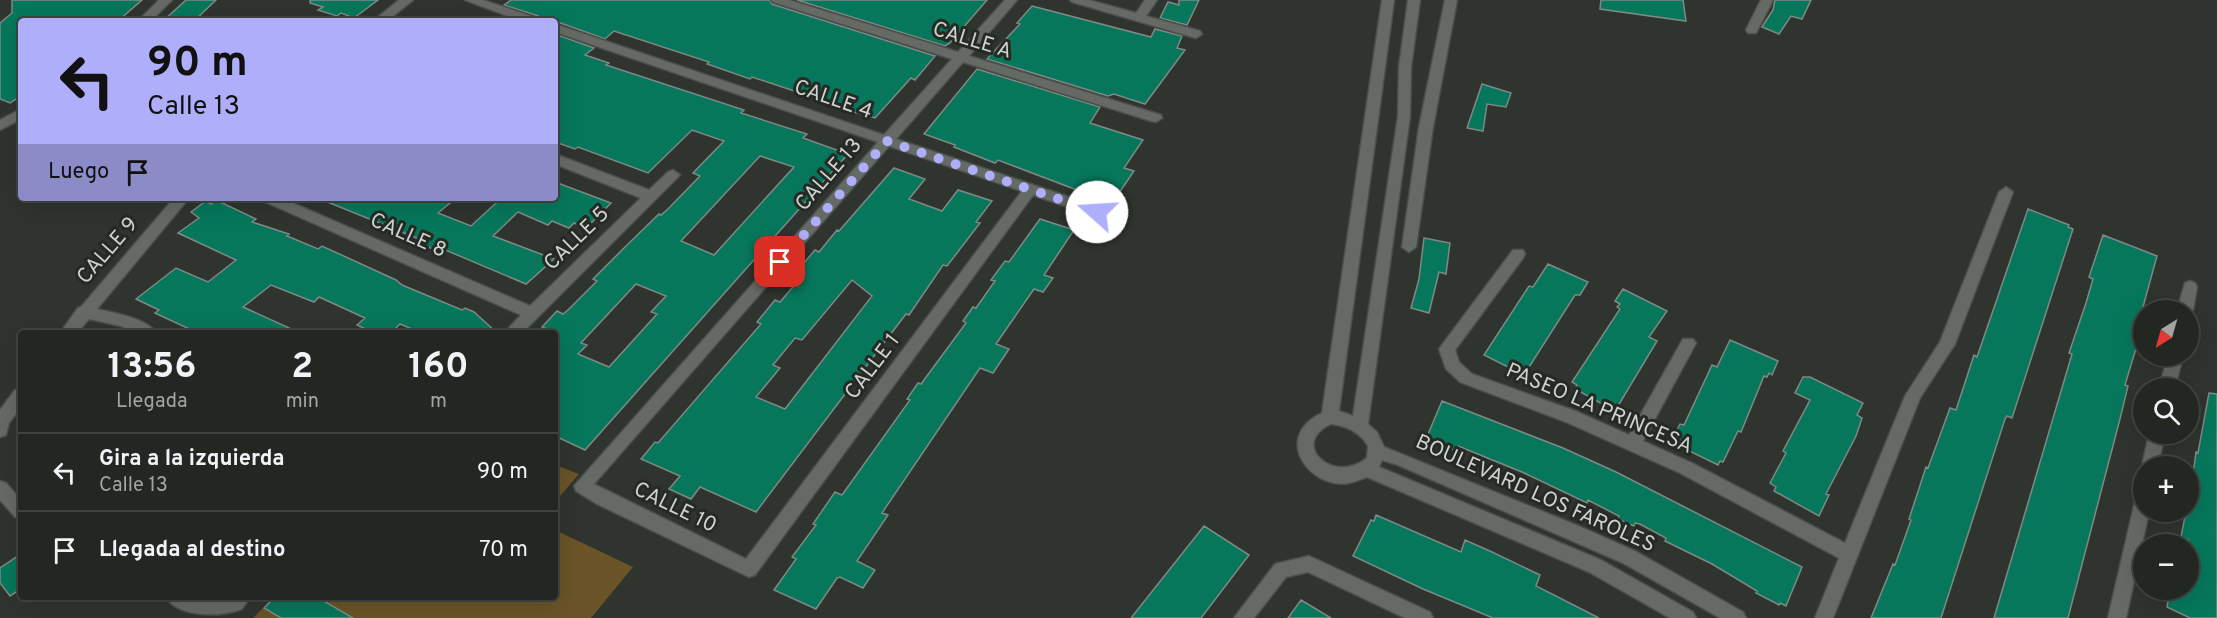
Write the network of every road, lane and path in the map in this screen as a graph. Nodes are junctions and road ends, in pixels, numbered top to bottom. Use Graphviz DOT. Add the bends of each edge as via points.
graph roads {
  1 [pos="166,0"];
  2 [pos="407,0"];
  3 [pos="471,0"];
  4 [pos="777,0"];
  5 [pos="1011,0"];
  6 [pos="1076,0"];
  7 [pos="1151,0"];
  8 [pos="1388,0"];
  9 [pos="1414,0"];
  10 [pos="1451,0"];
  11 [pos="1767,0"];
  12 [pos="1116,5"];
  13 [pos="147,18"];
  14 [pos="383,18"];
  15 [pos="524,18"];
  16 [pos="1139,18"];
  17 [pos="558,29"];
  18 [pos="1752,30"];
  19 [pos="1196,34"];
  20 [pos="960,57"];
  21 [pos="18,115"];
  22 [pos="1156,118"];
  23 [pos="0,126"];
  24 [pos="887,141"];
  25 [pos="558,160"];
  26 [pos="673,176"];
  27 [pos="1030,190"];
  28 [pos="2006,192"];
  29 [pos="651,196"];
  30 [pos="179,201"];
  31 [pos="275,201"];
  32 [pos="1097,212"];
  33 [pos="1410,247"];
  34 [pos="1518,254"];
  35 [pos="2190,286"];
  36 [pos="2187,300"];
  37 [pos="83,312"];
  38 [pos="532,313"];
  39 [pos="70,330"];
  40 [pos="142,330"];
  41 [pos="515,330"];
  42 [pos="1688,343"];
  43 [pos="18,399"];
  44 [pos="1330,417"];
  45 [pos="1360,424"];
  46 [pos="0,430"];
  47 [pos="1634,444"];
  48 [pos="1376,451"];
  49 [pos="1367,469"];
  50 [pos="582,486"];
  51 [pos="0,488"];
  52 [pos="18,509"];
  53 [pos="2138,522"];
  54 [pos="1849,554"];
  55 [pos="749,569"];
  56 [pos="180,600"];
  57 [pos="239,600"];
  58 [pos="1243,618"];
  59 [pos="1424,618"];
  60 [pos="1687,618"];
  61 [pos="1737,618"];
  62 [pos="1824,618"];
  63 [pos="2117,618"];
  1 -- 13 [label="street"];
  2 -- 14 [label="street"];
  3 -- 15 [label="street"];
  4 -- 20 [label="street, CALLE A"];
  5 -- 20 [label="street, CALLE 13"];
  6 -- 12 [label="street"];
  7 -- 16 [label="street"];
  8 -- 44 [label="street"];
  9 -- 45 [label="street" via="1405,67 1404,116"];
  10 -- 33 [label="street" via="1426,127"];
  11 -- 18 [label="street"];
  12 -- 16 [label="street"];
  16 -- 19 [label="street"];
  17 -- 24 [label="street, CALLE 4"];
  20 -- 22 [label="street, CALLE A"];
  20 -- 24 [label="street, CALLE 13"];
  21 -- 23 [label="street"];
  24 -- 27 [label="street, CALLE 4"];
  24 -- 50 [label="street, CALLE 13"];
  25 -- 29 [label="street"];
  26 -- 29 [label="street, CALLE 5"];
  27 -- 32 [label="street, CALLE 4"];
  27 -- 55 [label="street, CALLE 1"];
  28 -- 54 [label="street" via="1947,344 1913,396"];
  29 -- 38 [label="street, CALLE 5"];
  30 -- 37 [label="street, CALLE 9"];
  31 -- 38 [label="street, CALLE 8"];
  34 -- 47 [label="street, PASEO LA PRINCESA" via="1447,349 1452,365 1466,378"];
  35 -- 36 [label="street"];
  37 -- 39 [label="street, CALLE 9"];
  37 -- 40 [label="street" via="125,321"];
  38 -- 41 [label="street, CALLE 5"];
  42 -- 47 [label="street"];
  43 -- 46 [label="street" via="1,421"];
  44 -- 45 [label="street"];
  44 -- 49 [label="street" via="1311,426 1304,444 1306,454 1334,475 1358,474"];
  45 -- 48 [label="street" via="1369,432"];
  47 -- 54 [label="street, PASEO LA PRINCESA"];
  48 -- 49 [label="street"];
  48 -- 61 [label="street, BOULEVARD LOS FAROLES" via="1575,532 1629,557"];
  49 -- 60 [label="street, BOULEVARD LOS FAROLES" via="1594,566"];
  50 -- 55 [label="street, CALLE 10"];
  51 -- 52 [label="street"];
  53 -- 63 [label="street"];
  54 -- 62 [label="street"];
  56 -- 57 [label="street" via="197,609"];
  58 -- 59 [label="street" via="1281,570 1309,564"];
}
